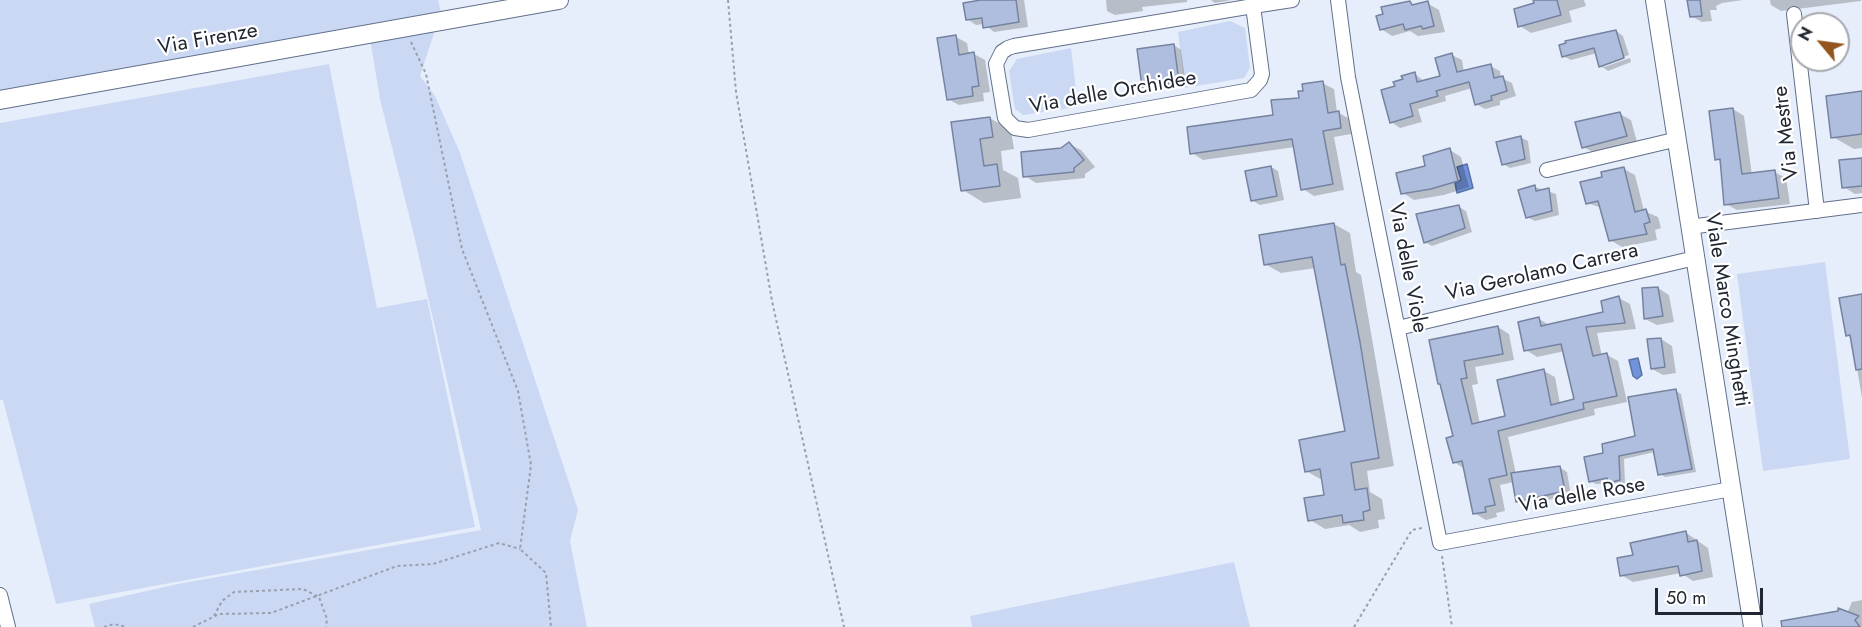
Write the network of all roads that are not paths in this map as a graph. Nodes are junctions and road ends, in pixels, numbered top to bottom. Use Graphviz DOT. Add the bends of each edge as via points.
graph roads {
  1 [pos="559,0"];
  2 [pos="1292,0"];
  3 [pos="1338,0"];
  4 [pos="1655,0"];
  5 [pos="1252,6"];
  6 [pos="1801,72"];
  7 [pos="0,100"];
  8 [pos="1678,139"];
  9 [pos="1547,170"];
  10 [pos="1862,205"];
  11 [pos="1817,211"];
  12 [pos="1689,227"];
  13 [pos="1695,258"];
  14 [pos="1398,328"];
  15 [pos="1731,489"];
  16 [pos="1440,543"];
  17 [pos="0,595"];
  18 [pos="8,627"];
  19 [pos="1753,627"];
  1 -- 7 [label="street, Via Firenze"];
  2 -- 5 [label="street, Via delle Orchidee"];
  3 -- 14 [label="street, Via delle Viole" via="1348,77"];
  4 -- 8 [label="street, Viale Marco Minghetti"];
  5 -- 5 [label="street, Via delle Orchidee" via="1008,48 996,64 1005,118 1015,128 1028,130 1251,90 1262,74"];
  6 -- 11 [label="street, Via Mestre"];
  8 -- 9 [label="street"];
  8 -- 12 [label="street, Viale Marco Minghetti"];
  10 -- 11 [label="street"];
  11 -- 12 [label="street"];
  12 -- 13 [label="street, Viale Marco Minghetti"];
  13 -- 14 [label="street, Via Gerolamo Carrera"];
  13 -- 15 [label="street, Viale Marco Minghetti"];
  14 -- 16 [label="street, Via delle Viole"];
  15 -- 16 [label="street, Via delle Rose"];
  15 -- 19 [label="street, Viale Marco Minghetti"];
  17 -- 18 [label="street"];
}
